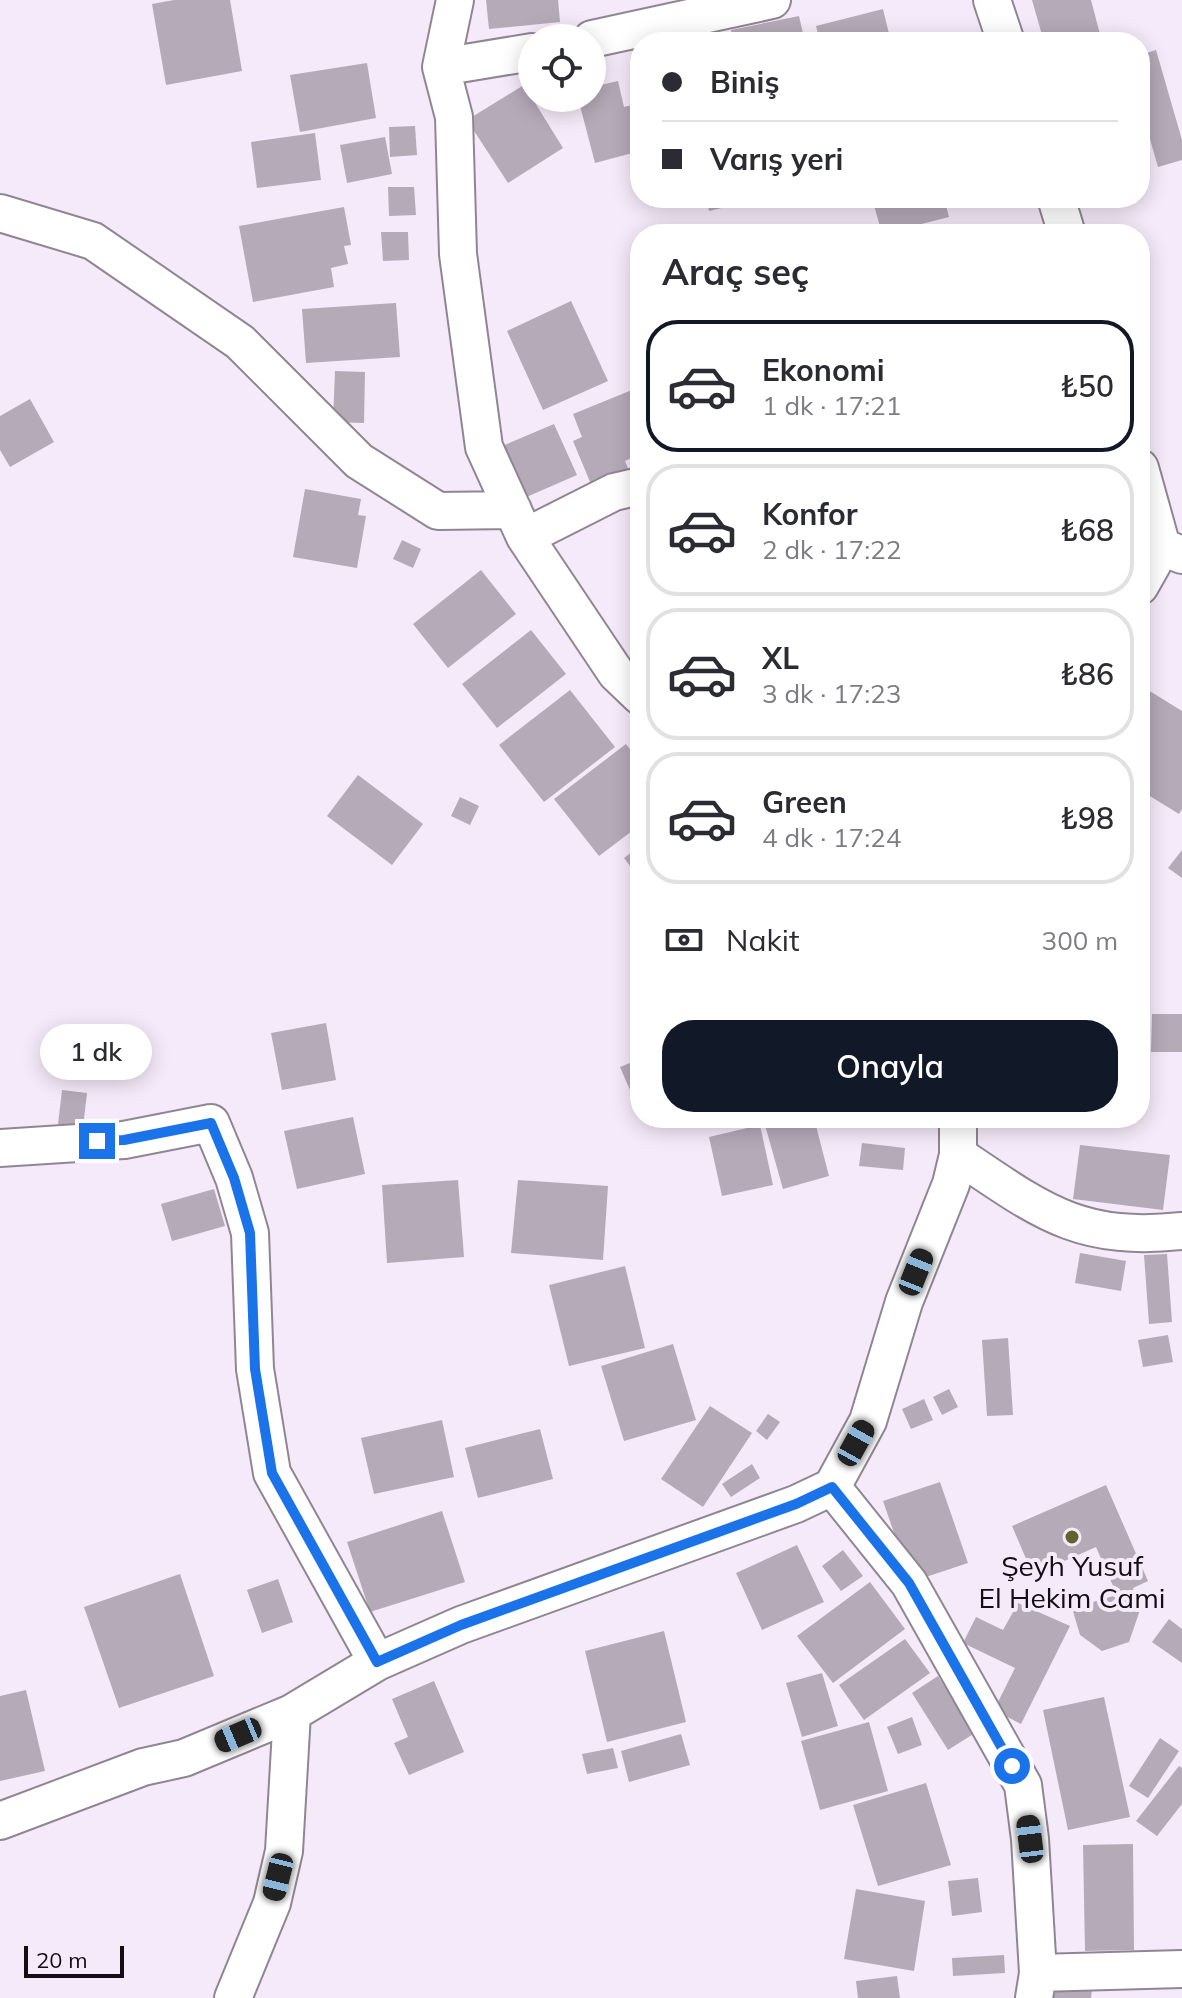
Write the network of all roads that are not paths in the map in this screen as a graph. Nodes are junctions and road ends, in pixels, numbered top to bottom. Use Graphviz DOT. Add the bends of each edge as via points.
graph roads {
  1 [pos="455,0"];
  2 [pos="772,0"];
  3 [pos="992,0"];
  4 [pos="1003,32"];
  5 [pos="606,36"];
  6 [pos="518,54"];
  7 [pos="441,67"];
  8 [pos="0,213"];
  9 [pos="630,488"];
  10 [pos="1150,506"];
  11 [pos="519,524"];
  12 [pos="1161,548"];
  13 [pos="1150,568"];
  14 [pos="630,686"];
  15 [pos="958,1128"];
  16 [pos="0,1148"];
  17 [pos="958,1155"];
  18 [pos="1182,1231"];
  19 [pos="832,1487"];
  20 [pos="377,1662"];
  21 [pos="292,1713"];
  22 [pos="0,1821"];
  23 [pos="1182,1969"];
  24 [pos="1036,1986"];
  25 [pos="233,1998"];
  1 -- 7 [label="street"];
  2 -- 5 [label="street"];
  3 -- 4 [label="street"];
  6 -- 7 [label="street"];
  7 -- 11 [label="street" via="454,117 458,254 484,447"];
  8 -- 11 [label="street" via="93,241 240,342 359,461 438,511"];
  9 -- 11 [label="street"];
  10 -- 12 [label="street"];
  11 -- 14 [label="street"];
  12 -- 13 [label="street"];
  15 -- 17 [label="street"];
  16 -- 20 [label="street" via="124,1140 211,1123 250,1233 255,1369 272,1473"];
  17 -- 18 [label="street" via="1043,1211 1094,1230"];
  17 -- 19 [label="street" via="904,1302 868,1421"];
  19 -- 20 [label="street" via="461,1625"];
  19 -- 24 [label="street" via="909,1583 1023,1785"];
  20 -- 21 [label="street"];
  21 -- 22 [label="street" via="184,1758 143,1767"];
  21 -- 25 [label="street" via="284,1851 272,1903"];
  23 -- 24 [label="street"];
}
